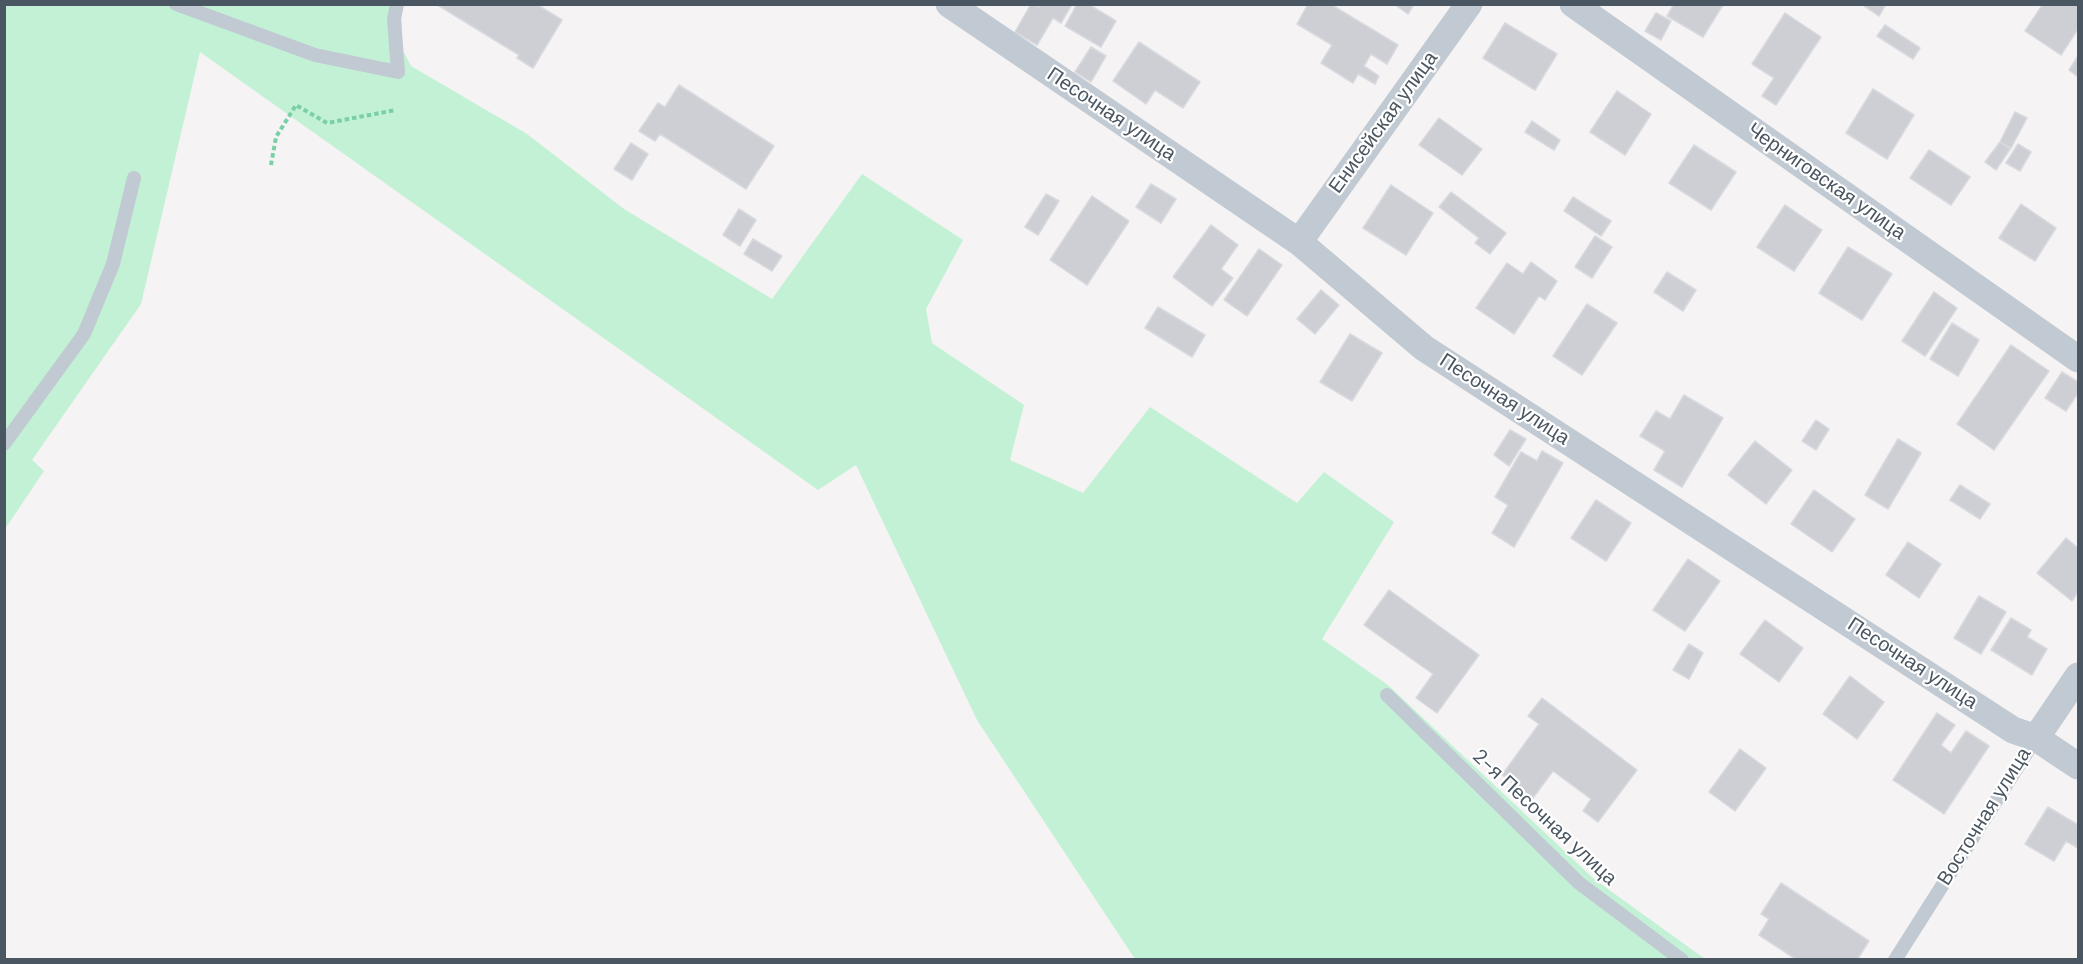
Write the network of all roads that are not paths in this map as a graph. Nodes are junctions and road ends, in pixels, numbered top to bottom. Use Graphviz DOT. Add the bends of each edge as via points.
graph roads {
  1 [pos="176,4"];
  2 [pos="397,4"];
  3 [pos="949,4"];
  4 [pos="1469,4"];
  5 [pos="1573,4"];
  6 [pos="134,178"];
  7 [pos="1299,242"];
  8 [pos="2079,360"];
  9 [pos="4,444"];
  10 [pos="2079,676"];
  11 [pos="1387,695"];
  12 [pos="2036,738"];
  13 [pos="2079,766"];
  14 [pos="1682,960"];
  15 [pos="1895,960"];
  1 -- 2 [label="lane" via="315,54 398,72 394,19"];
  3 -- 7 [label="street, Песочная улица"];
  4 -- 7 [label="street, Енисейская улица"];
  5 -- 8 [label="street, Черниговская улица"];
  6 -- 9 [label="lane" via="113,264 84,334"];
  7 -- 12 [label="street, Песочная улица" via="1424,348 2013,730"];
  10 -- 12 [label="street, Восточная улица"];
  11 -- 14 [label="lane, 2-я Песочная улица" via="1579,883"];
  12 -- 13 [label="street, Песочная улица"];
  12 -- 15 [label="lane, Восточная улица"];
}
